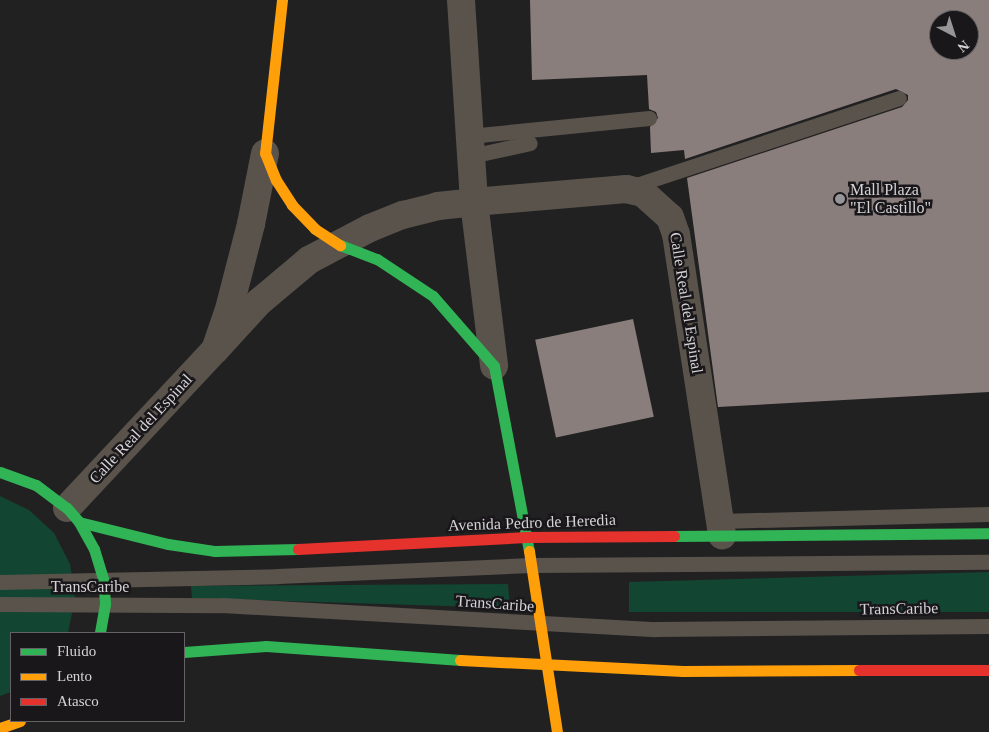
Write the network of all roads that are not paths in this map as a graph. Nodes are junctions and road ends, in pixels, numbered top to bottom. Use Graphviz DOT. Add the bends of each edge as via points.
graph roads {
  1 [pos="282,0"];
  2 [pos="462,0"];
  3 [pos="899,98"];
  4 [pos="649,118"];
  5 [pos="530,143"];
  6 [pos="470,146"];
  7 [pos="265,153"];
  8 [pos="626,189"];
  9 [pos="474,202"];
  10 [pos="338,244"];
  11 [pos="215,350"];
  12 [pos="494,366"];
  13 [pos="0,472"];
  14 [pos="989,514"];
  15 [pos="73,515"];
  16 [pos="721,528"];
  17 [pos="989,532"];
  18 [pos="527,538"];
  19 [pos="989,562"];
  20 [pos="530,565"];
  21 [pos="103,579"];
  22 [pos="0,582"];
  23 [pos="0,604"];
  24 [pos="104,604"];
  25 [pos="540,624"];
  26 [pos="989,626"];
  27 [pos="100,632"];
  28 [pos="185,652"];
  29 [pos="546,666"];
  30 [pos="989,670"];
  31 [pos="17,722"];
  32 [pos="0,728"];
  33 [pos="557,732"];
  1 -- 7 [label="main road, Calle Real del Espinal"];
  2 -- 6 [label="street, Calle Real del Espinal"];
  3 -- 8 [label="lane"];
  4 -- 6 [label="lane"];
  5 -- 6 [label="lane"];
  6 -- 9 [label="street, Calle Real del Espinal"];
  7 -- 10 [label="main road, Calle Real del Espinal" via="276,180 292,205 315,229"];
  7 -- 11 [label="street, Calle Real del Espinal" via="242,260"];
  8 -- 9 [label="street, Calle Real del Espinal"];
  8 -- 16 [label="street, Calle Real del Espinal" via="643,193 658,203 670,217 676,234"];
  9 -- 10 [label="street, Calle Real del Espinal" via="403,214"];
  9 -- 12 [label="street, Calle Real del Espinal"];
  10 -- 11 [label="street, Calle Real del Espinal" via="309,260 283,281"];
  10 -- 12 [label="main road, Calle Real del Espinal" via="377,259 434,296"];
  11 -- 15 [label="street, Calle Real del Espinal"];
  12 -- 18 [label="main road, Calle Real del Espinal"];
  13 -- 15 [label="main road" via="36,485"];
  14 -- 16 [label="lane"];
  15 -- 18 [label="main road, Avenida Pedro de Heredia" via="168,544 215,551"];
  15 -- 21 [label="main road" via="94,549"];
  16 -- 17 [label="main road, Avenida Pedro de Heredia"];
  16 -- 18 [label="main road, Avenida Pedro de Heredia"];
  18 -- 20 [label="main road, Calle Real del Espinal"];
  19 -- 20 [label="lane, TransCaribe"];
  20 -- 21 [label="lane, TransCaribe" via="278,576"];
  20 -- 25 [label="main road, Calle Real del Espinal"];
  21 -- 22 [label="lane, TransCaribe"];
  21 -- 24 [label="main road"];
  23 -- 24 [label="lane, TransCaribe"];
  24 -- 25 [label="lane, TransCaribe" via="260,606"];
  24 -- 27 [label="main road"];
  25 -- 26 [label="lane, TransCaribe" via="655,629"];
  25 -- 29 [label="main road, Calle Real del Espinal"];
  28 -- 29 [label="main road" via="266,646"];
  29 -- 30 [label="main road" via="683,671"];
  29 -- 33 [label="main road, Calle Real del Espinal"];
  31 -- 32 [label="main road"];
}
